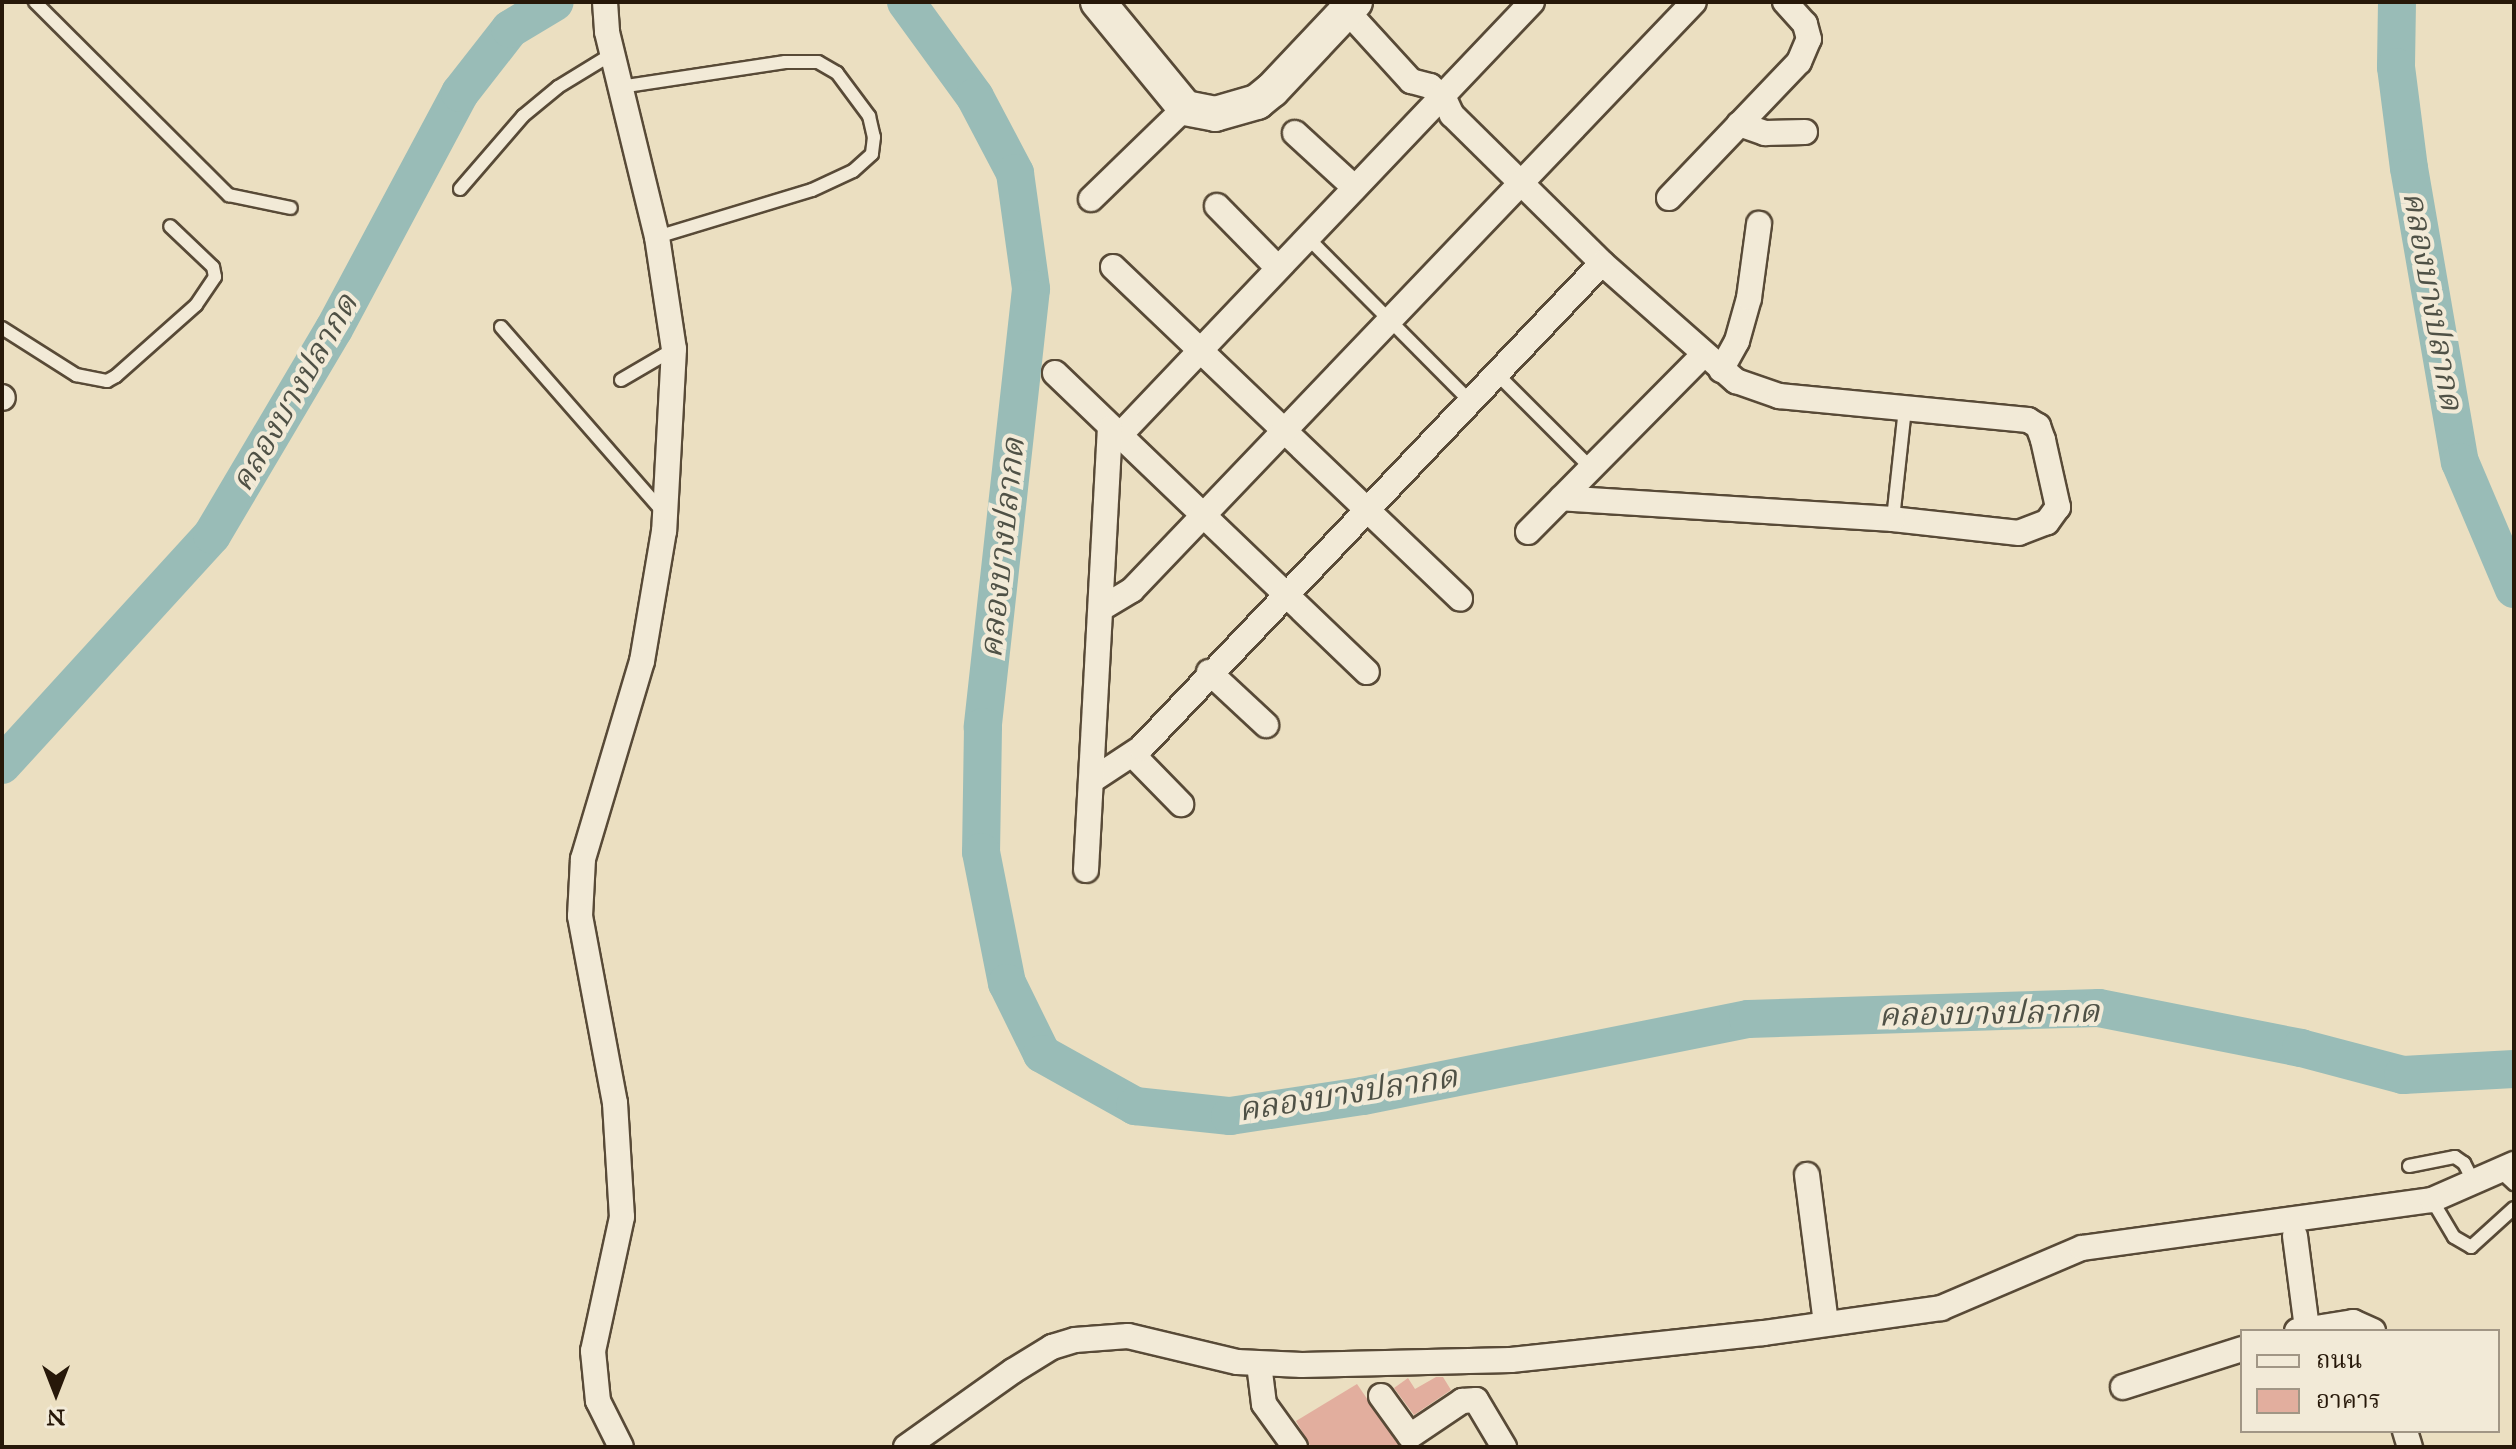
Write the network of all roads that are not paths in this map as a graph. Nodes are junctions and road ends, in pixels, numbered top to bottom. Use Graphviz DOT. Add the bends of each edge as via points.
graph roads {
  1 [pos="35,2"];
  2 [pos="605,2"];
  3 [pos="1098,2"];
  4 [pos="1532,2"];
  5 [pos="1785,2"];
  6 [pos="1686,5"];
  7 [pos="1351,6"];
  8 [pos="610,43"];
  9 [pos="620,87"];
  10 [pos="1185,108"];
  11 [pos="1442,109"];
  12 [pos="1739,124"];
  13 [pos="1805,132"];
  14 [pos="1295,133"];
  15 [pos="1520,185"];
  16 [pos="1355,188"];
  17 [pos="460,189"];
  18 [pos="1669,198"];
  19 [pos="1091,199"];
  20 [pos="1217,206"];
  21 [pos="291,208"];
  22 [pos="1759,224"];
  23 [pos="170,226"];
  24 [pos="657,237"];
  25 [pos="1308,238"];
  26 [pos="1602,263"];
  27 [pos="1113,267"];
  28 [pos="1278,268"];
  29 [pos="1392,320"];
  30 [pos="501,327"];
  31 [pos="2,328"];
  32 [pos="674,349"];
  33 [pos="1201,352"];
  34 [pos="1712,363"];
  35 [pos="1055,373"];
  36 [pos="1498,375"];
  37 [pos="621,380"];
  38 [pos="1471,402"];
  39 [pos="1905,409"];
  40 [pos="1114,432"];
  41 [pos="1285,432"];
  42 [pos="1591,468"];
  43 [pos="1562,498"];
  44 [pos="1370,508"];
  45 [pos="665,514"];
  46 [pos="1205,514"];
  47 [pos="1893,519"];
  48 [pos="1528,532"];
  49 [pos="1287,593"];
  50 [pos="1460,599"];
  51 [pos="1102,608"];
  52 [pos="1209,672"];
  53 [pos="1367,672"];
  54 [pos="1266,725"];
  55 [pos="1133,755"];
  56 [pos="1091,781"];
  57 [pos="1181,804"];
  58 [pos="1086,870"];
  59 [pos="2409,1166"];
  60 [pos="2510,1173"];
  61 [pos="1807,1175"];
  62 [pos="2475,1185"];
  63 [pos="2432,1200"];
  64 [pos="2514,1208"];
  65 [pos="2295,1236"];
  66 [pos="1826,1323"];
  67 [pos="2302,1329"];
  68 [pos="2369,1329"];
  69 [pos="2240,1350"];
  70 [pos="1259,1364"];
  71 [pos="2123,1387"];
  72 [pos="1381,1396"];
  73 [pos="1401,1442"];
  74 [pos="621,1447"];
  75 [pos="906,1447"];
  76 [pos="1295,1447"];
  77 [pos="1504,1447"];
  1 -- 21 [label="lane" via="229,195"];
  2 -- 8 [label="street"];
  3 -- 10 [label="street"];
  4 -- 11 [label="street"];
  5 -- 12 [label="street" via="1805,24 1805,50 1776,91"];
  6 -- 15 [label="street"];
  7 -- 10 [label="street" via="1257,102 1215,114"];
  7 -- 11 [label="street" via="1411,81 1414,98"];
  8 -- 9 [label="street"];
  8 -- 17 [label="lane" via="523,116"];
  9 -- 24 [label="street"];
  9 -- 24 [label="lane" via="785,62 818,62 837,73 869,116 872,154 853,171 812,190"];
  10 -- 19 [label="street"];
  11 -- 15 [label="street"];
  11 -- 16 [label="street"];
  12 -- 13 [label="street" via="1765,133"];
  12 -- 18 [label="street"];
  14 -- 16 [label="street"];
  15 -- 26 [label="street"];
  15 -- 29 [label="street"];
  16 -- 25 [label="street"];
  20 -- 28 [label="street"];
  22 -- 34 [label="street" via="1737,341"];
  23 -- 31 [label="lane" via="213,267 215,277 196,305 116,376 107,381 76,375"];
  24 -- 32 [label="street"];
  25 -- 28 [label="street"];
  25 -- 29 [label="lane"];
  26 -- 34 [label="street"];
  26 -- 36 [label="street"];
  27 -- 33 [label="street"];
  28 -- 33 [label="street"];
  29 -- 38 [label="lane"];
  29 -- 41 [label="street"];
  30 -- 45 [label="lane"];
  32 -- 37 [label="lane"];
  32 -- 45 [label="street"];
  33 -- 40 [label="street"];
  33 -- 41 [label="street"];
  34 -- 39 [label="street" via="1752,389 1779,396"];
  34 -- 42 [label="street"];
  35 -- 40 [label="street"];
  36 -- 38 [label="street"];
  36 -- 42 [label="lane"];
  38 -- 44 [label="street"];
  39 -- 47 [label="lane"];
  39 -- 47 [label="street" via="2028,420 2038,426 2058,507 2047,522 2019,533"];
  40 -- 46 [label="street"];
  40 -- 51 [label="street"];
  41 -- 44 [label="street"];
  41 -- 46 [label="street"];
  42 -- 43 [label="street"];
  43 -- 47 [label="street"];
  43 -- 48 [label="street"];
  44 -- 49 [label="street"];
  44 -- 50 [label="street"];
  45 -- 74 [label="street" via="642,661 583,859 580,916 615,1103 622,1217 593,1351 598,1401"];
  46 -- 49 [label="street"];
  46 -- 51 [label="street" via="1132,590"];
  49 -- 52 [label="street"];
  49 -- 53 [label="street"];
  51 -- 56 [label="street"];
  52 -- 54 [label="street"];
  52 -- 55 [label="street"];
  55 -- 56 [label="street"];
  55 -- 57 [label="street"];
  56 -- 58 [label="street"];
  59 -- 62 [label="lane" via="2455,1157"];
  60 -- 62 [label="street"];
  61 -- 66 [label="street"];
  62 -- 63 [label="street"];
  63 -- 64 [label="lane" via="2454,1237 2471,1247"];
  63 -- 66 [label="street" via="2082,1248 1941,1308"];
  65 -- 67 [label="street"];
  66 -- 70 [label="street" via="1511,1360"];
  67 -- 68 [label="street" via="2353,1322"];
  69 -- 71 [label="street"];
  70 -- 75 [label="street" via="1128,1336 1075,1340 1052,1347 1013,1371"];
  70 -- 76 [label="street" via="1261,1398"];
  72 -- 73 [label="street"];
  73 -- 77 [label="street" via="1469,1399 1476,1400"];
}
